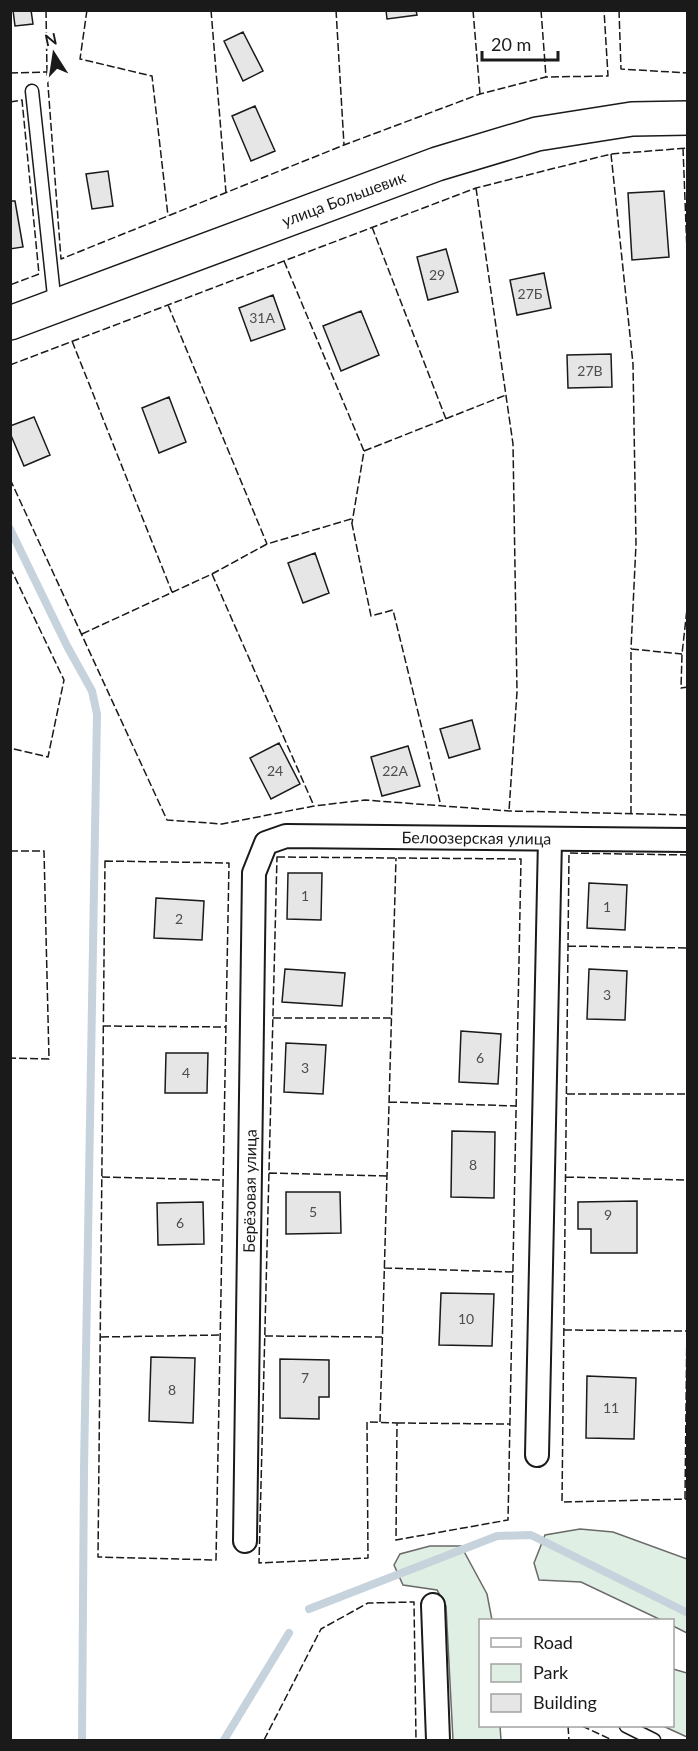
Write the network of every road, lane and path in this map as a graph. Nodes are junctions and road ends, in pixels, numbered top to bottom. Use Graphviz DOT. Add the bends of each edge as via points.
graph roads {
  1 [pos="32,91"];
  2 [pos="687,118"];
  3 [pos="56,306"];
  4 [pos="10,323"];
  5 [pos="550,839"];
  6 [pos="687,840"];
  7 [pos="266,843"];
  8 [pos="537,1455"];
  9 [pos="245,1541"];
  10 [pos="433,1605"];
  11 [pos="630,1727"];
  12 [pos="438,1740"];
  13 [pos="654,1740"];
  1 -- 3 [label="lane"];
  2 -- 3 [label="main road, улица Большевик" via="632,119 537,134 437,164"];
  3 -- 4 [label="main road, улица Большевик"];
  5 -- 6 [label="street, Белоозерская улица"];
  5 -- 7 [label="street, Белоозерская улица" via="286,836"];
  5 -- 8 [label="street"];
  7 -- 9 [label="street, Берёзовая улица" via="254,873"];
  10 -- 12 [label="street"];
  11 -- 13 [label="lane"];
}
